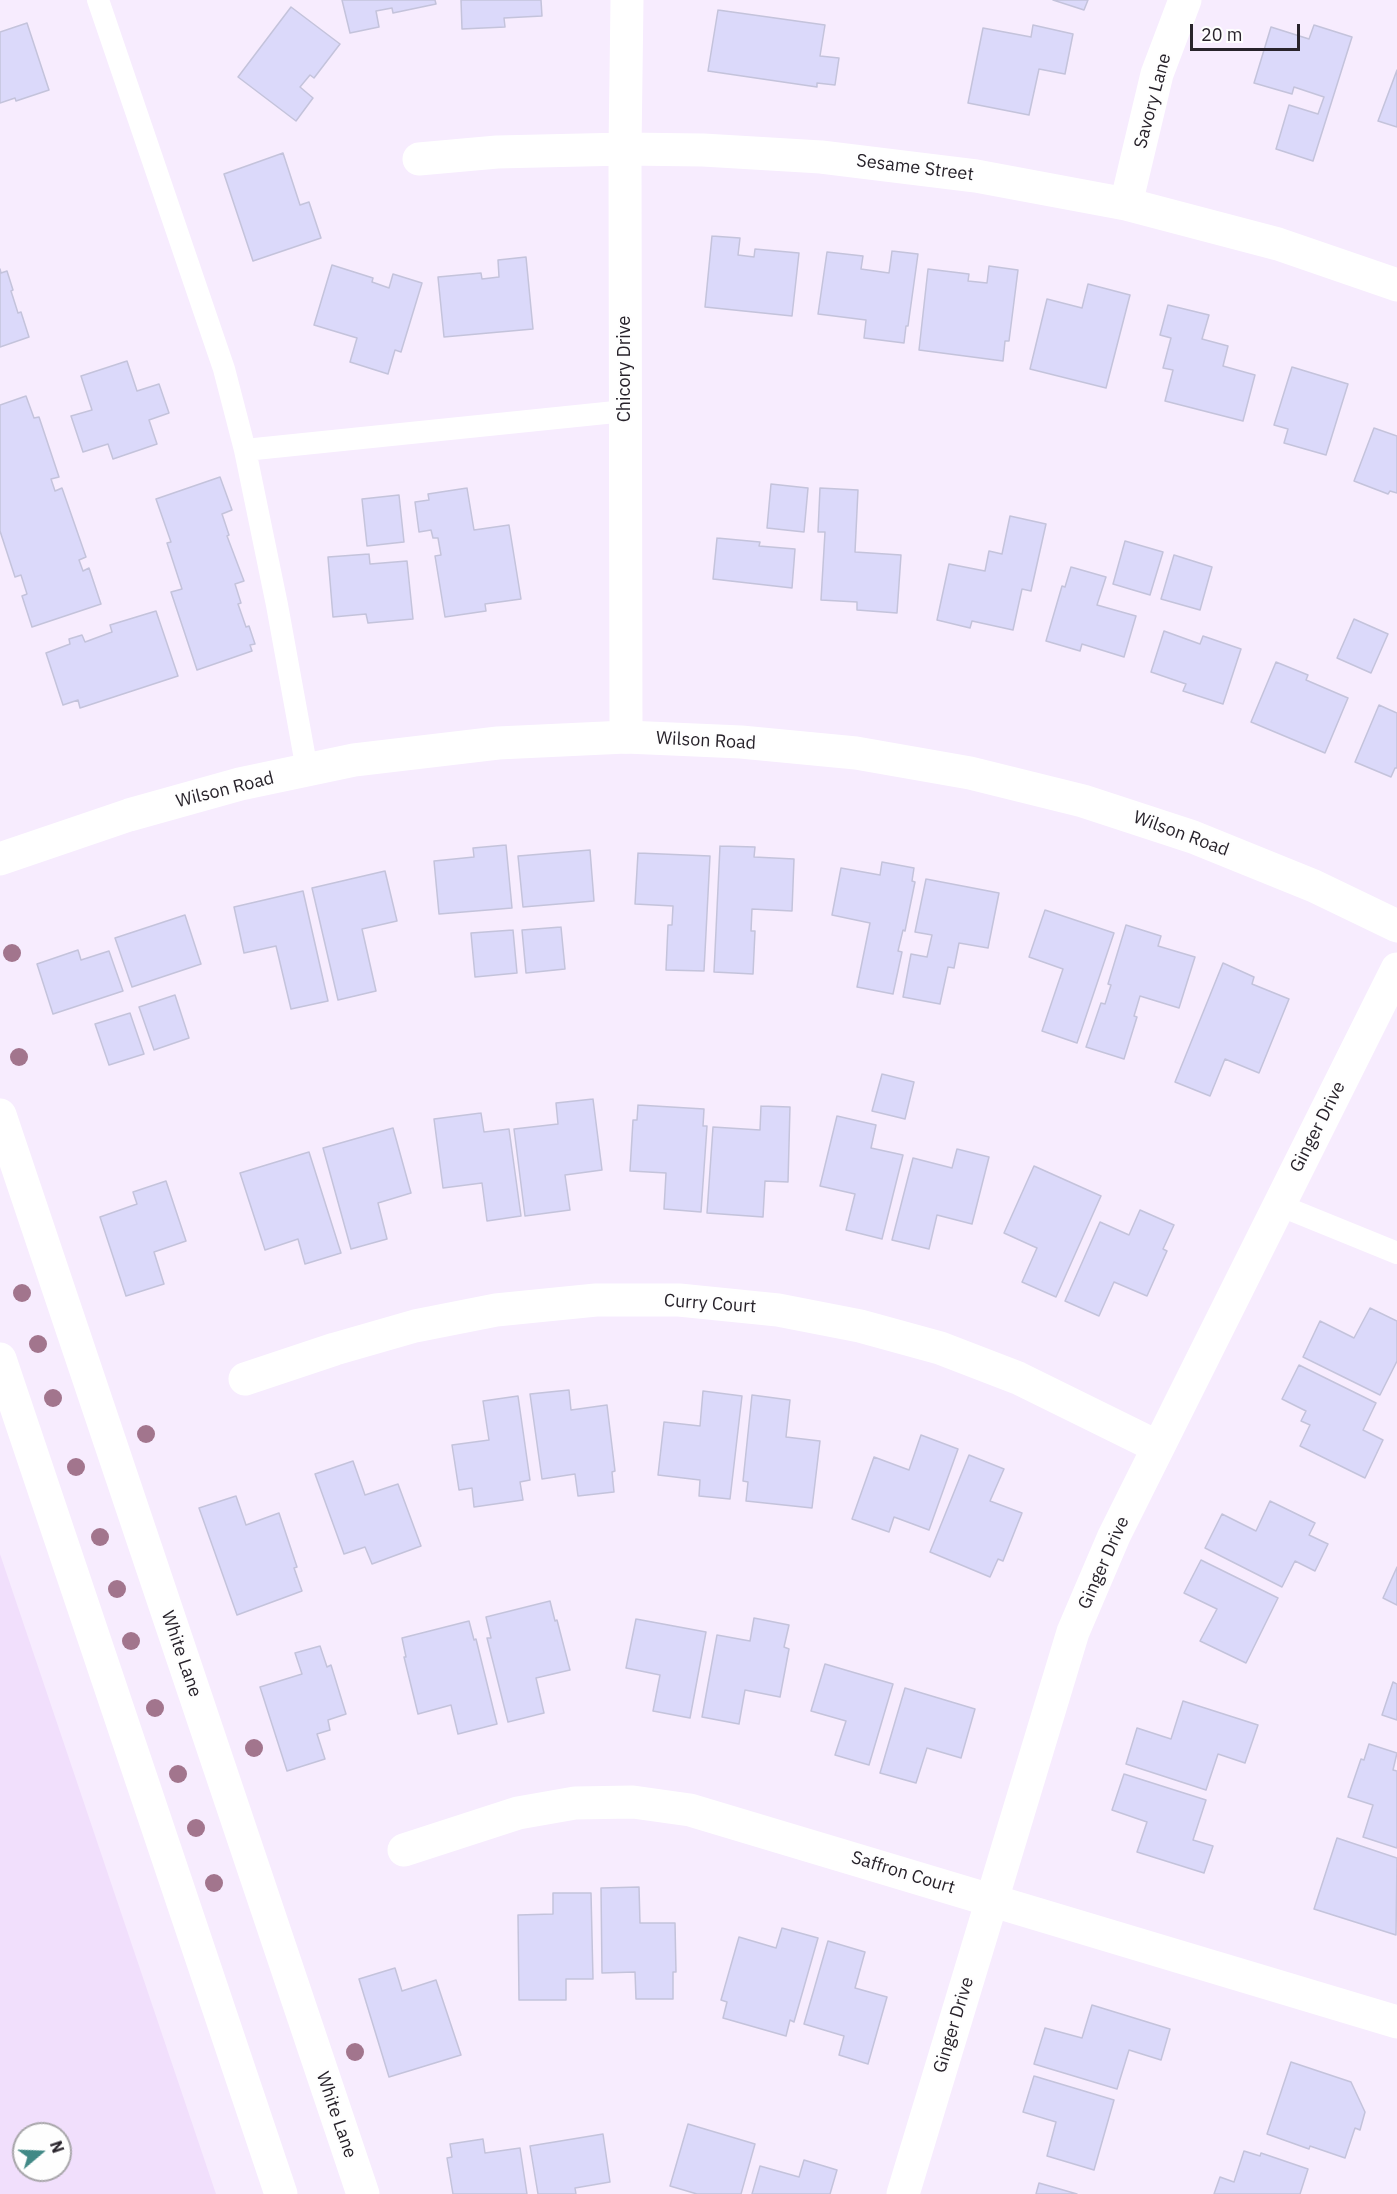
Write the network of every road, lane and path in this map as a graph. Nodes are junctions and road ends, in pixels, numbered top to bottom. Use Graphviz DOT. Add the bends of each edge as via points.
graph roads {
  1 [pos="98,0"];
  2 [pos="627,0"];
  3 [pos="1185,0"];
  4 [pos="624,149"];
  5 [pos="419,159"];
  6 [pos="1126,204"];
  7 [pos="1397,285"];
  8 [pos="625,411"];
  9 [pos="245,450"];
  10 [pos="626,737"];
  11 [pos="307,770"];
  12 [pos="0,859"];
  13 [pos="1397,926"];
  14 [pos="1397,969"];
  15 [pos="0,1115"];
  16 [pos="1279,1205"];
  17 [pos="1397,1253"];
  18 [pos="0,1359"];
  19 [pos="245,1379"];
  20 [pos="1158,1447"];
  21 [pos="404,1850"];
  22 [pos="992,1900"];
  23 [pos="1397,2022"];
  24 [pos="241,2077"];
  25 [pos="280,2194"];
  26 [pos="297,2194"];
  27 [pos="363,2194"];
  28 [pos="903,2194"];
  1 -- 9 [label="lane" via="224,369"];
  2 -- 4 [label="street, Chicory Drive"];
  3 -- 6 [label="street, Savory Lane" via="1157,74"];
  4 -- 5 [label="street, Sesame Street" via="497,152"];
  4 -- 6 [label="street, Sesame Street" via="821,157 976,176"];
  4 -- 8 [label="street, Chicory Drive"];
  6 -- 7 [label="street, Sesame Street" via="1278,244"];
  8 -- 9 [label="lane"];
  8 -- 10 [label="street, Chicory Drive"];
  9 -- 11 [label="lane"];
  10 -- 11 [label="street, Wilson Road" via="498,743 354,760"];
  10 -- 13 [label="street, Wilson Road" via="856,753 982,776 1083,801 1193,837 1314,886"];
  11 -- 12 [label="street, Wilson Road" via="129,815"];
  14 -- 16 [label="street, Ginger Drive"];
  15 -- 27 [label="street, White Lane"];
  16 -- 17 [label="lane"];
  16 -- 20 [label="street, Ginger Drive"];
  18 -- 24 [label="street"];
  19 -- 20 [label="street, Curry Court" via="415,1326 496,1310 596,1300 679,1300 778,1310 860,1326 940,1348 1018,1378"];
  20 -- 22 [label="street, Ginger Drive" via="1073,1632"];
  21 -- 22 [label="street, Saffron Court" via="518,1813 575,1803 633,1802 690,1810"];
  22 -- 23 [label="street, Saffron Court"];
  22 -- 28 [label="street, Ginger Drive"];
  24 -- 25 [label="street"];
  24 -- 26 [label="street"];
}
